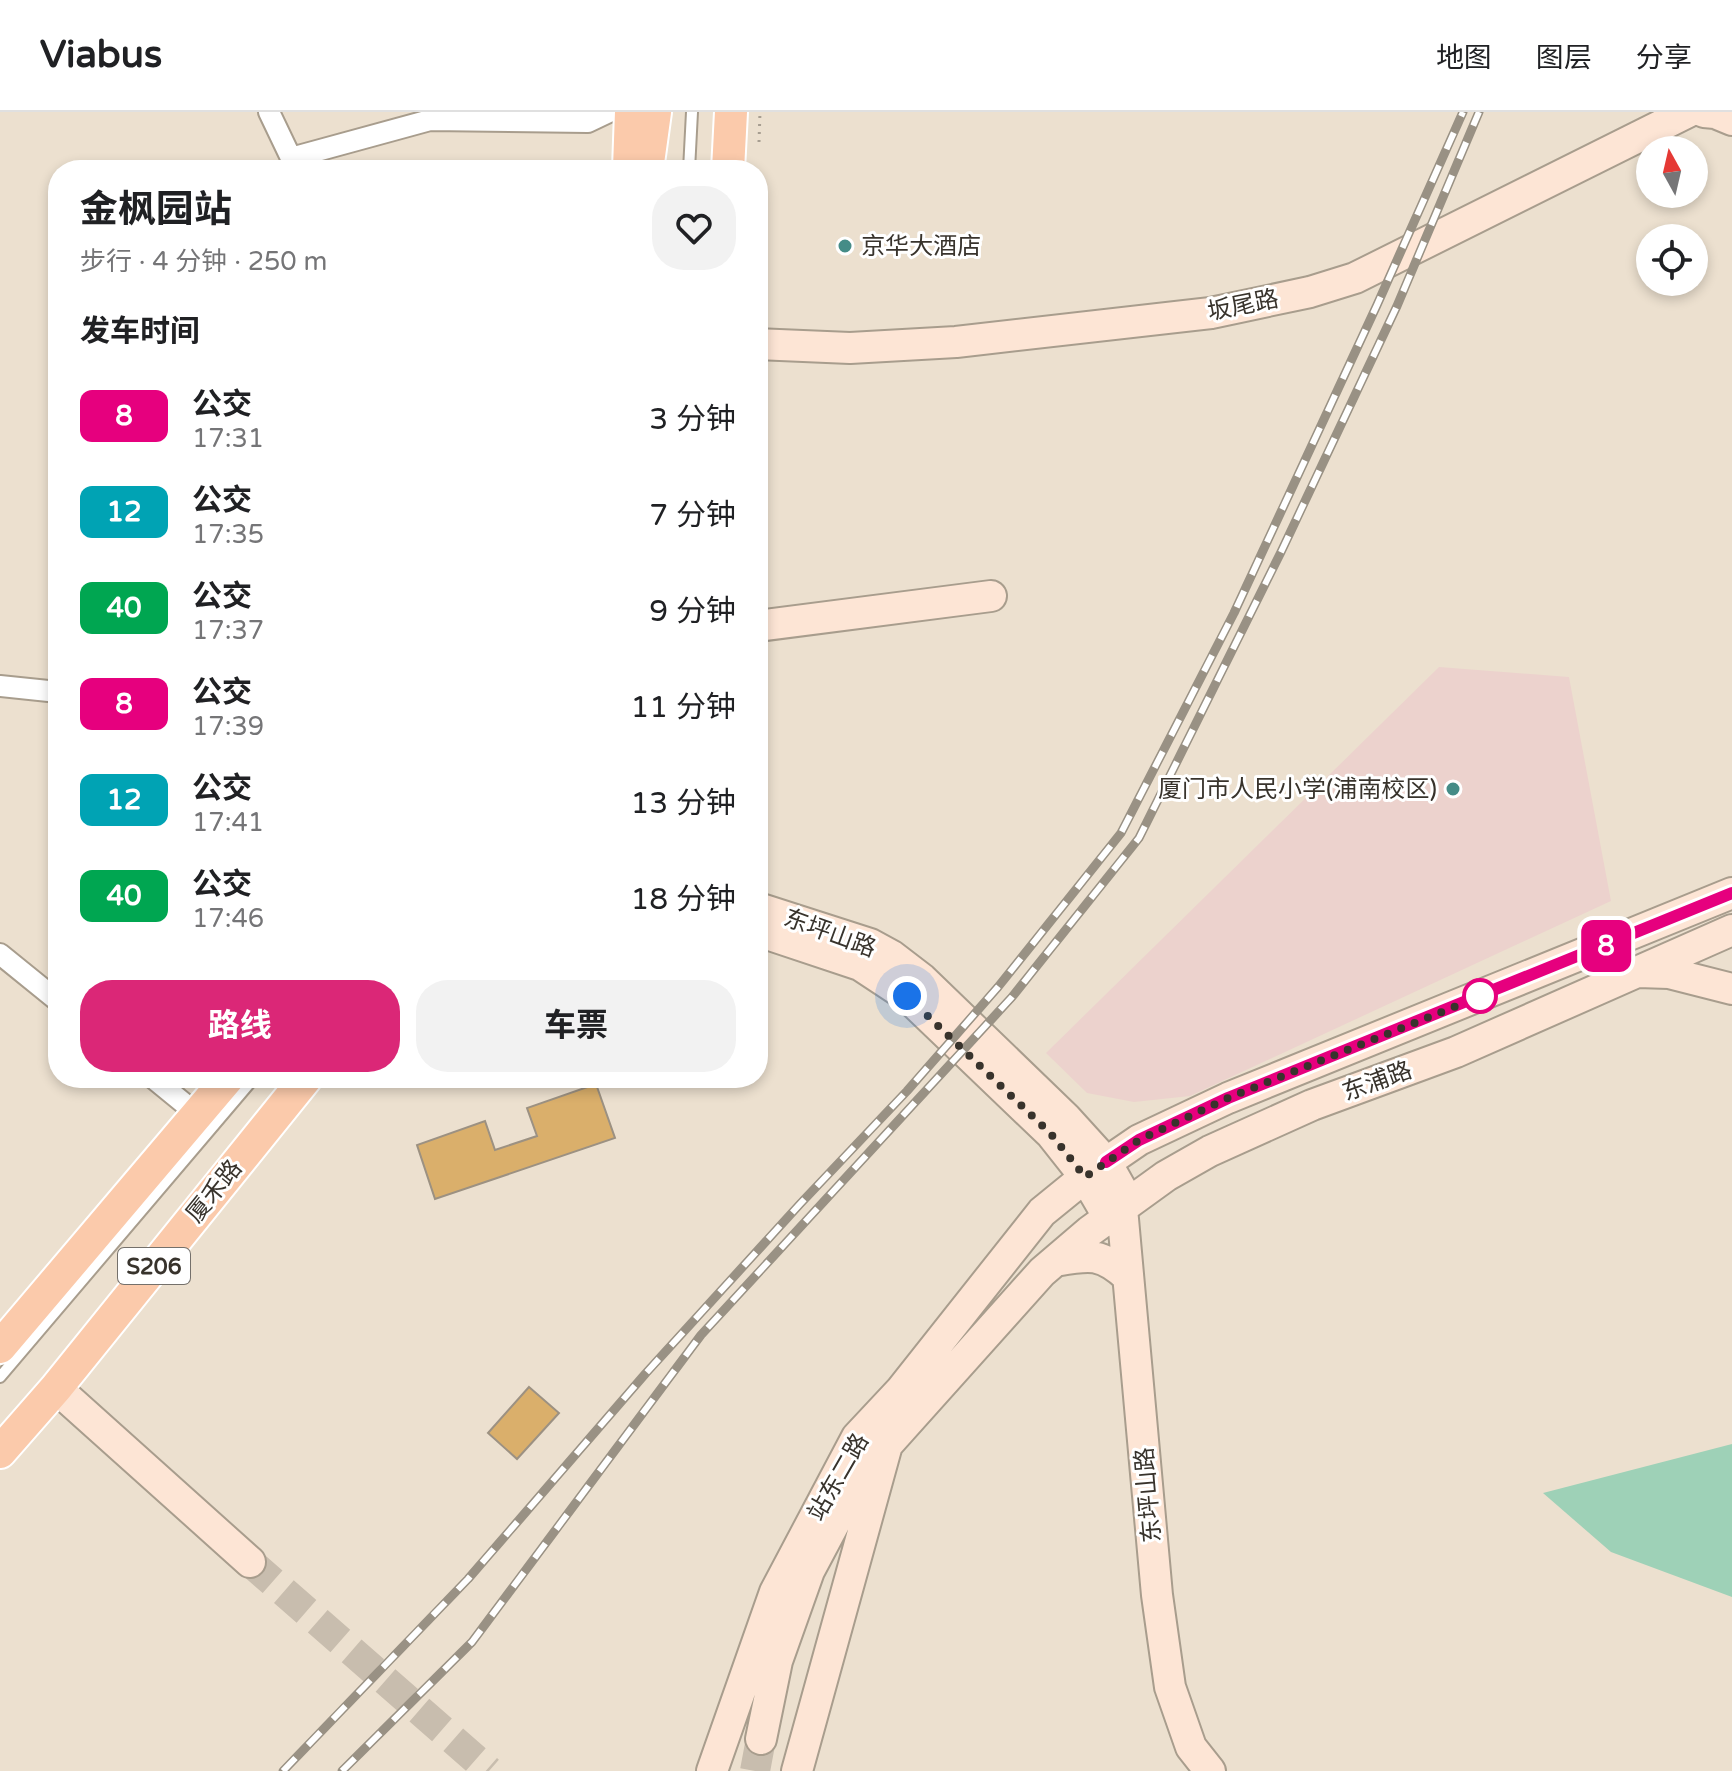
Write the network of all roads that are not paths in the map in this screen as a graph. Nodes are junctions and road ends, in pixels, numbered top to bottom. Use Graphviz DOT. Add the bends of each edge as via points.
graph roads {
  1 [pos="269,112"];
  2 [pos="609,112"];
  3 [pos="631,112"];
  4 [pos="655,112"];
  5 [pos="692,112"];
  6 [pos="731,112"];
  7 [pos="1688,112"];
  8 [pos="1704,112"];
  9 [pos="1732,120"];
  10 [pos="629,160"];
  11 [pos="648,160"];
  12 [pos="690,160"];
  13 [pos="729,160"];
  14 [pos="768,344"];
  15 [pos="991,596"];
  16 [pos="768,625"];
  17 [pos="0,686"];
  18 [pos="48,691"];
  19 [pos="1732,893"];
  20 [pos="768,911"];
  21 [pos="1732,930"];
  22 [pos="768,934"];
  23 [pos="0,954"];
  24 [pos="1632,972"];
  25 [pos="1732,989"];
  26 [pos="48,993"];
  27 [pos="165,1088"];
  28 [pos="219,1088"];
  29 [pos="246,1088"];
  30 [pos="298,1088"];
  31 [pos="197,1114"];
  32 [pos="1086,1177"];
  33 [pos="1120,1210"];
  34 [pos="1055,1261"];
  35 [pos="1128,1277"];
  36 [pos="4,1334"];
  37 [pos="0,1377"];
  38 [pos="56,1388"];
  39 [pos="887,1445"];
  40 [pos="0,1452"];
  41 [pos="250,1562"];
  42 [pos="761,1739"];
  43 [pos="712,1771"];
  44 [pos="797,1771"];
  45 [pos="1210,1771"];
  1 -- 2 [label="street" via="291,158 430,120 588,122"];
  3 -- 10 [label="main road"];
  4 -- 11 [label="main road"];
  5 -- 12 [label="lane"];
  6 -- 13 [label="main road"];
  7 -- 14 [label="main road, 坂尾路" via="1355,278 1310,292 1211,313 956,342 850,348"];
  8 -- 9 [label="main road"];
  15 -- 16 [label="main road"];
  17 -- 18 [label="street"];
  19 -- 32 [label="main road, 东浦路" via="1228,1098 1139,1140"];
  20 -- 32 [label="main road, 东坪山路" via="870,944 922,979 1066,1118"];
  21 -- 24 [label="main road, 东浦路"];
  22 -- 32 [label="main road, 东坪山路" via="860,965 889,982 1049,1132"];
  23 -- 26 [label="street"];
  24 -- 25 [label="main road, 东浦路" via="1669,973"];
  24 -- 33 [label="main road, 东浦路" via="1456,1052 1312,1105 1210,1151"];
  27 -- 31 [label="street"];
  28 -- 31 [label="main road, S206"];
  29 -- 37 [label="lane"];
  30 -- 38 [label="main road, 厦禾路 / S206"];
  31 -- 36 [label="main road, S206"];
  32 -- 33 [label="main road"];
  32 -- 43 [label="main road, 站东二路" via="1042,1212 901,1390 857,1437 775,1592"];
  33 -- 34 [label="main road, 东浦路"];
  33 -- 35 [label="main road, 东坪山路"];
  34 -- 35 [label="main road" via="1090,1255 1105,1259"];
  34 -- 39 [label="main road, 东浦路"];
  35 -- 45 [label="main road, 东坪山路" via="1170,1687 1191,1747"];
  38 -- 40 [label="main road, 厦禾路 / S206"];
  38 -- 41 [label="main road"];
  39 -- 42 [label="main road, 东浦路" via="860,1475 809,1571 777,1661"];
  39 -- 44 [label="main road"];
}
